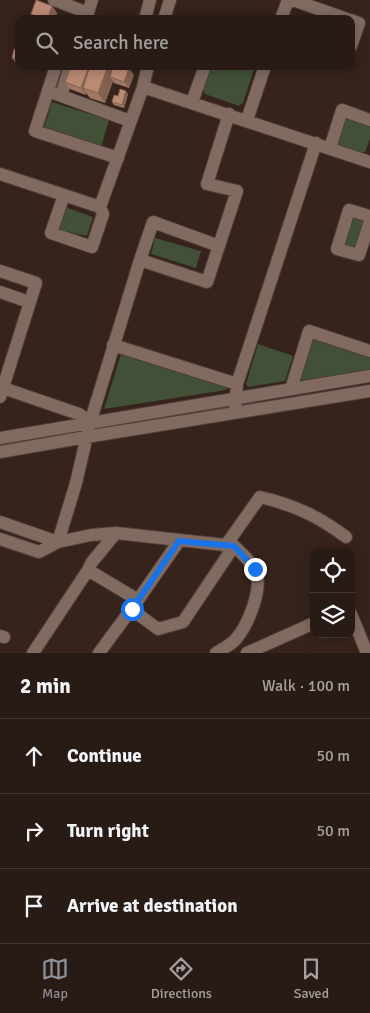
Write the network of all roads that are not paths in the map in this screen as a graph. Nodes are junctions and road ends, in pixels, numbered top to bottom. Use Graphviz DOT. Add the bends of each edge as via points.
graph roads {
  1 [pos="54,0"];
  2 [pos="92,0"];
  3 [pos="150,0"];
  4 [pos="170,0"];
  5 [pos="288,0"];
  6 [pos="293,0"];
  7 [pos="73,9"];
  8 [pos="85,15"];
  9 [pos="87,15"];
  10 [pos="145,15"];
  11 [pos="165,15"];
  12 [pos="282,15"];
  13 [pos="335,15"];
  14 [pos="55,70"];
  15 [pos="69,70"];
  16 [pos="147,70"];
  17 [pos="204,70"];
  18 [pos="262,70"];
  19 [pos="143,87"];
  20 [pos="48,91"];
  21 [pos="61,96"];
  22 [pos="192,102"];
  23 [pos="229,114"];
  24 [pos="247,120"];
  25 [pos="370,120"];
  26 [pos="130,121"];
  27 [pos="316,143"];
  28 [pos="330,148"];
  29 [pos="118,158"];
  30 [pos="369,160"];
  31 [pos="0,174"];
  32 [pos="64,195"];
  33 [pos="100,207"];
  34 [pos="219,246"];
  35 [pos="140,260"];
  36 [pos="0,271"];
  37 [pos="0,292"];
  38 [pos="29,302"];
  39 [pos="113,345"];
  40 [pos="370,351"];
  41 [pos="370,376"];
  42 [pos="238,384"];
  43 [pos="291,389"];
  44 [pos="1,391"];
  45 [pos="370,391"];
  46 [pos="235,398"];
  47 [pos="234,413"];
  48 [pos="90,423"];
  49 [pos="86,437"];
  50 [pos="0,438"];
  51 [pos="0,452"];
  52 [pos="0,522"];
  53 [pos="116,533"];
  54 [pos="346,537"];
  55 [pos="0,539"];
  56 [pos="179,541"];
  57 [pos="58,542"];
  58 [pos="230,545"];
  59 [pos="88,570"];
  60 [pos="135,605"];
  61 [pos="355,624"];
  62 [pos="310,625"];
  63 [pos="273,647"];
  64 [pos="33,653"];
  65 [pos="99,653"];
  66 [pos="216,653"];
  67 [pos="247,653"];
  68 [pos="367,653"];
  1 -- 7 [label="street"];
  2 -- 9 [label="street"];
  3 -- 10 [label="street"];
  4 -- 11 [label="street"];
  5 -- 12 [label="street"];
  6 -- 13 [label="street"];
  7 -- 8 [label="street"];
  14 -- 20 [label="street"];
  15 -- 21 [label="street"];
  16 -- 19 [label="street"];
  17 -- 22 [label="street"];
  18 -- 24 [label="street"];
  19 -- 22 [label="street"];
  19 -- 26 [label="street"];
  20 -- 21 [label="street"];
  20 -- 29 [label="street" via="36,131"];
  21 -- 26 [label="street"];
  22 -- 23 [label="street"];
  23 -- 24 [label="street"];
  23 -- 34 [label="street" via="207,184 237,192"];
  24 -- 27 [label="street"];
  25 -- 28 [label="street" via="342,110"];
  26 -- 29 [label="street"];
  27 -- 28 [label="street"];
  27 -- 42 [label="street"];
  28 -- 30 [label="street"];
  29 -- 33 [label="street"];
  31 -- 32 [label="street"];
  32 -- 33 [label="street"];
  32 -- 33 [label="street" via="51,233 92,247 103,214"];
  34 -- 35 [label="street" via="208,282"];
  34 -- 35 [label="street" via="153,222"];
  35 -- 39 [label="street"];
  36 -- 38 [label="street" via="36,282"];
  37 -- 38 [label="street"];
  38 -- 44 [label="street"];
  39 -- 42 [label="street"];
  39 -- 48 [label="street"];
  40 -- 43 [label="street" via="309,331"];
  41 -- 43 [label="street"];
  42 -- 46 [label="street"];
  43 -- 46 [label="street"];
  44 -- 48 [label="street" via="79,414"];
  45 -- 47 [label="street"];
  46 -- 47 [label="street"];
  46 -- 48 [label="street"];
  47 -- 49 [label="street"];
  48 -- 49 [label="street"];
  48 -- 50 [label="street"];
  49 -- 51 [label="street"];
  49 -- 57 [label="street"];
  52 -- 57 [label="street"];
  53 -- 56 [label="street"];
  53 -- 57 [label="street"];
  53 -- 59 [label="street"];
  54 -- 58 [label="street" via="306,511 260,497"];
  55 -- 57 [label="street" via="38,552"];
  56 -- 58 [label="street"];
  56 -- 60 [label="street"];
  58 -- 60 [label="street" via="183,622 158,629"];
  58 -- 66 [label="street" via="255,569 258,590 248,618 235,640"];
  59 -- 60 [label="street"];
  59 -- 64 [label="street"];
  60 -- 65 [label="street"];
  61 -- 68 [label="street"];
  62 -- 63 [label="street"];
  63 -- 67 [label="street"];
}
